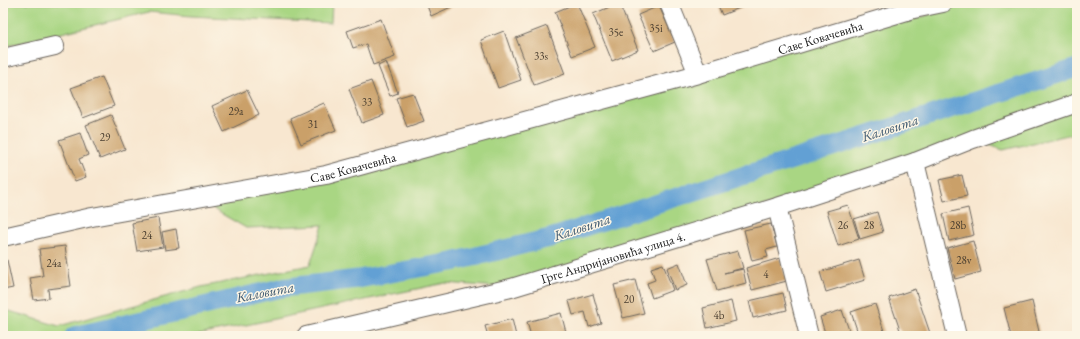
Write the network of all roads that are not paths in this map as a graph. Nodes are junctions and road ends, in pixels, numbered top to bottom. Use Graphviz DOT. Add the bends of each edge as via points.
graph roads {
  1 [pos="669,3"];
  2 [pos="943,3"];
  3 [pos="913,6"];
  4 [pos="55,46"];
  5 [pos="3,58"];
  6 [pos="698,74"];
  7 [pos="1077,103"];
  8 [pos="915,162"];
  9 [pos="777,207"];
  10 [pos="3,238"];
  11 [pos="306,336"];
  12 [pos="809,336"];
  13 [pos="958,336"];
  1 -- 6 [label="street"];
  2 -- 3 [label="street, Саве Ковачевића"];
  3 -- 6 [label="street, Саве Ковачевића"];
  4 -- 5 [label="street"];
  6 -- 10 [label="street, Саве Ковачевића" via="326,175 92,217"];
  7 -- 8 [label="street, Грге Андријановића улица 4."];
  8 -- 9 [label="street, Грге Андријановића улица 4."];
  8 -- 13 [label="street"];
  9 -- 11 [label="street, Грге Андријановића улица 4." via="503,290"];
  9 -- 12 [label="street"];
}
